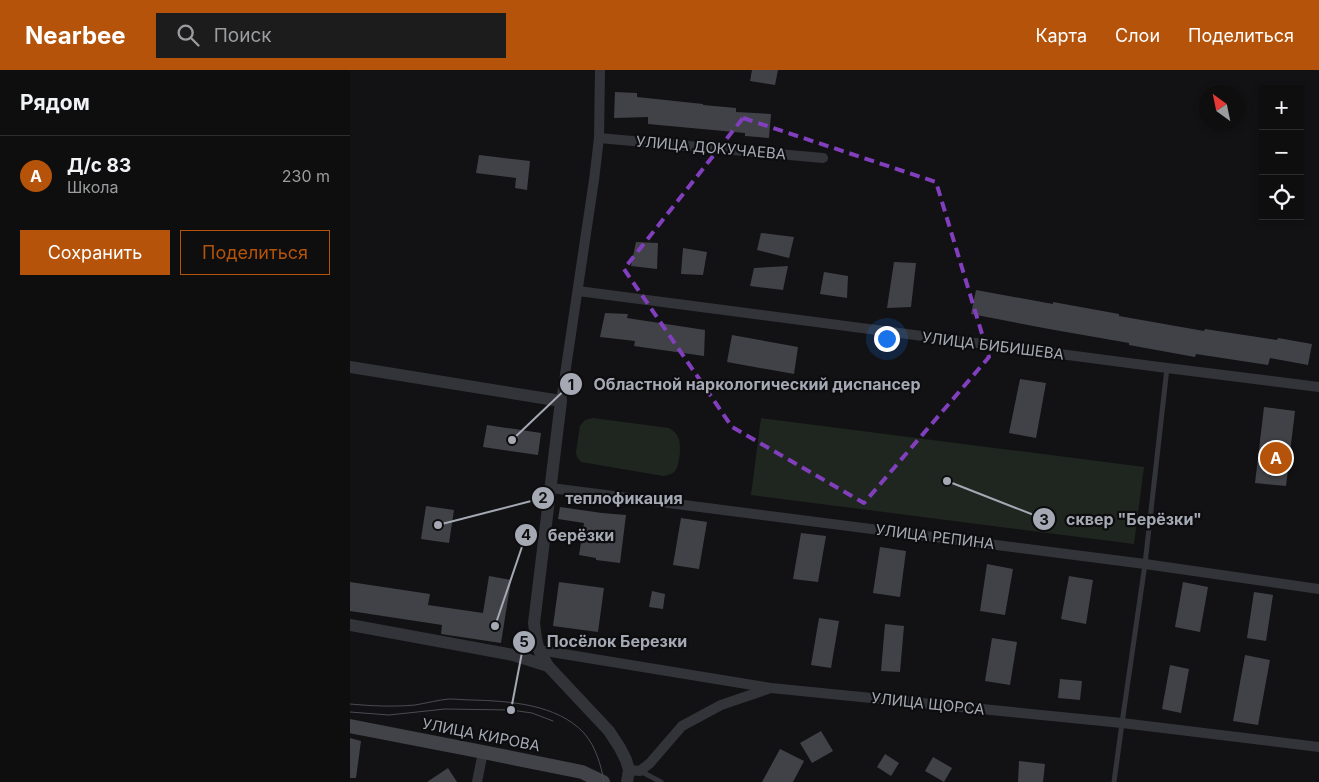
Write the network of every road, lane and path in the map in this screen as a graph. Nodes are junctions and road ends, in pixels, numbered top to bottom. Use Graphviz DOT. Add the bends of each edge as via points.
graph roads {
  1 [pos="600,70"];
  2 [pos="599,138"];
  3 [pos="824,158"];
  4 [pos="578,291"];
  5 [pos="350,367"];
  6 [pos="1168,368"];
  7 [pos="1319,387"];
  8 [pos="561,401"];
  9 [pos="551,488"];
  10 [pos="1145,564"];
  11 [pos="1319,589"];
  12 [pos="350,625"];
  13 [pos="540,650"];
  14 [pos="548,666"];
  15 [pos="771,688"];
  16 [pos="1122,723"];
  17 [pos="350,726"];
  18 [pos="1319,747"];
  19 [pos="483,752"];
  20 [pos="632,774"];
  21 [pos="580,777"];
  22 [pos="477,782"];
  23 [pos="603,782"];
  24 [pos="661,782"];
  25 [pos="1114,782"];
  1 -- 2 [label="street"];
  2 -- 3 [label="street, УЛИЦА ДОКУЧАЕВА"];
  2 -- 4 [label="street"];
  4 -- 6 [label="street, УЛИЦА БИБИШЕВА"];
  4 -- 8 [label="street"];
  5 -- 8 [label="street"];
  6 -- 7 [label="street, УЛИЦА БИБИШЕВА"];
  6 -- 10 [label="lane"];
  8 -- 9 [label="street"];
  9 -- 10 [label="street, УЛИЦА РЕПИНА"];
  9 -- 13 [label="street" via="534,623"];
  10 -- 11 [label="street, УЛИЦА РЕПИНА"];
  10 -- 16 [label="lane"];
  12 -- 14 [label="street" via="513,655"];
  13 -- 14 [label="street"];
  13 -- 15 [label="street, УЛИЦА ЩОРСА"];
  14 -- 20 [label="street" via="609,731"];
  15 -- 16 [label="street, УЛИЦА ЩОРСА"];
  15 -- 20 [label="street" via="721,704 682,726 650,764"];
  16 -- 18 [label="street, УЛИЦА ЩОРСА"];
  16 -- 25 [label="lane"];
  17 -- 19 [label="main road, УЛИЦА КИРОВА"];
  19 -- 21 [label="main road, УЛИЦА КИРОВА"];
  19 -- 22 [label="street"];
  20 -- 24 [label="lane"];
  21 -- 23 [label="main road, УЛИЦА КИРОВА"];
}
